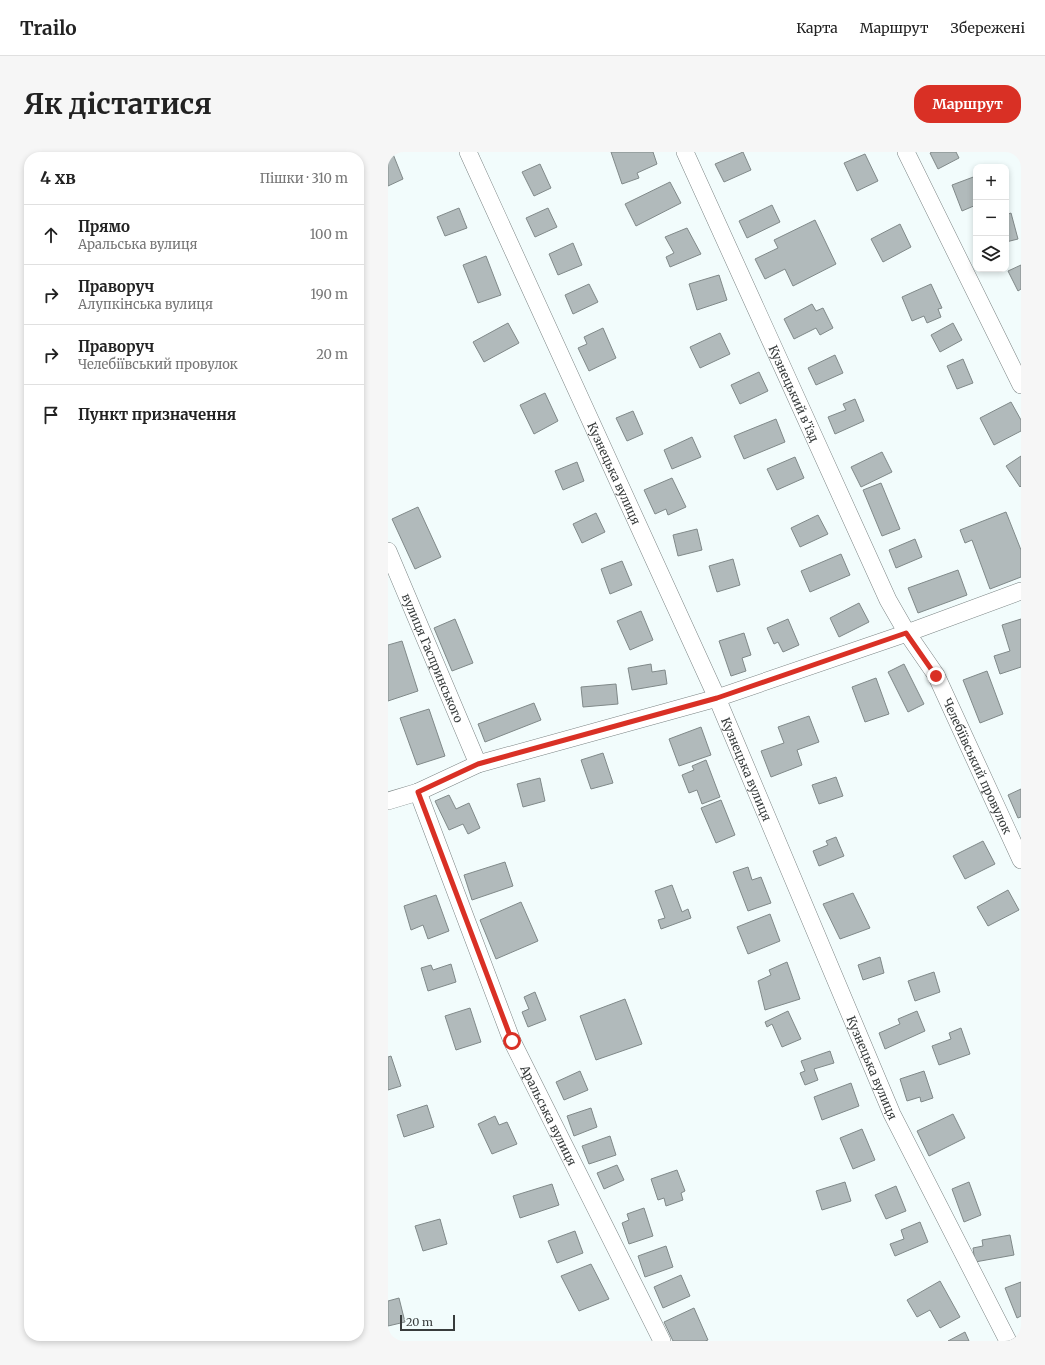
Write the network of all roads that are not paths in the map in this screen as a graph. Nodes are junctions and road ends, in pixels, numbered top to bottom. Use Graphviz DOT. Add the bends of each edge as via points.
graph roads {
  1 [pos="468,152"];
  2 [pos="686,152"];
  3 [pos="906,152"];
  4 [pos="1021,385"];
  5 [pos="388,551"];
  6 [pos="1021,591"];
  7 [pos="906,633"];
  8 [pos="717,698"];
  9 [pos="478,764"];
  10 [pos="418,792"];
  11 [pos="388,801"];
  12 [pos="1021,860"];
  13 [pos="662,1341"];
  14 [pos="1008,1341"];
  1 -- 8 [label="street, Кузнецька вулиця"];
  2 -- 7 [label="street, Кузнецький в’їзд" via="888,600"];
  3 -- 4 [label="street"];
  5 -- 9 [label="street, вулиця Гаспринського"];
  6 -- 7 [label="street"];
  7 -- 8 [label="street"];
  7 -- 12 [label="street, Челебіївський провулок" via="936,676"];
  8 -- 9 [label="street"];
  8 -- 14 [label="street, Кузнецька вулиця" via="892,1114"];
  9 -- 10 [label="street"];
  10 -- 11 [label="street"];
  10 -- 13 [label="street, Аральська вулиця" via="512,1041"];
}
